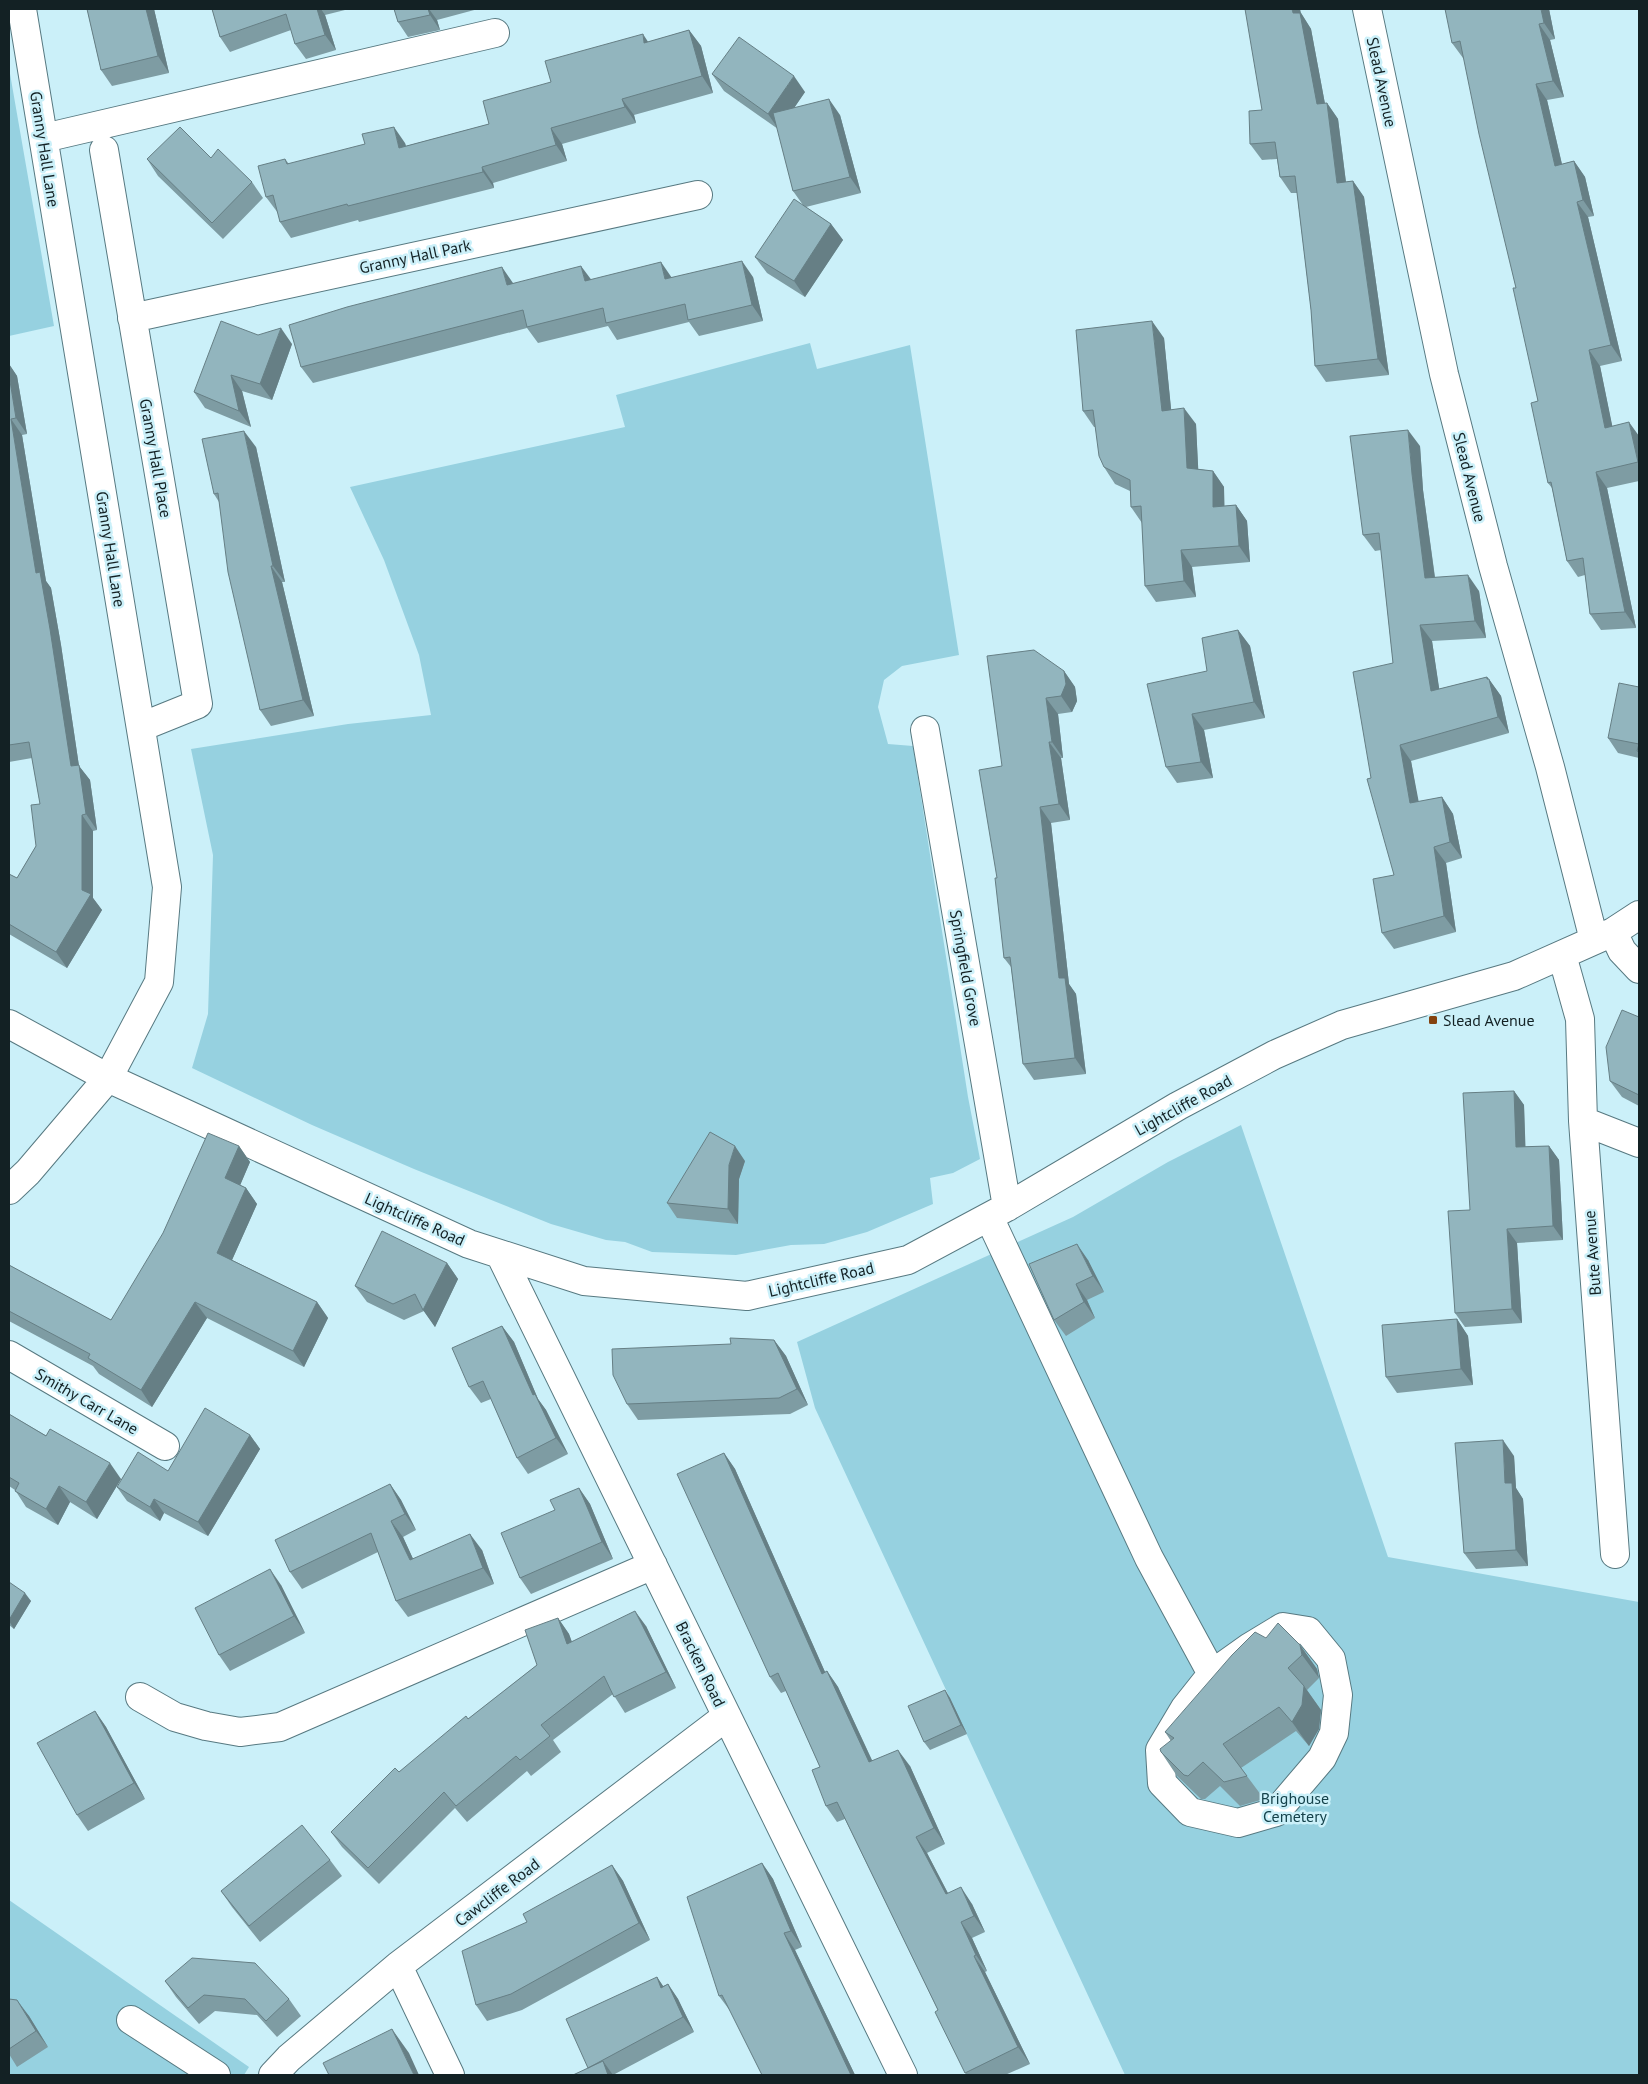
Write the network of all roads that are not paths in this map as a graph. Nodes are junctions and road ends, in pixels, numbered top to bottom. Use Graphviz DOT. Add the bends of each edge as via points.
graph roads {
  1 [pos="22,9"];
  2 [pos="1367,9"];
  3 [pos="495,33"];
  4 [pos="44,138"];
  5 [pos="104,150"];
  6 [pos="698,195"];
  7 [pos="132,318"];
  8 [pos="141,727"];
  9 [pos="926,730"];
  10 [pos="1639,915"];
  11 [pos="1603,936"];
  12 [pos="1562,954"];
  13 [pos="1639,969"];
  14 [pos="9,1024"];
  15 [pos="108,1078"];
  16 [pos="1583,1121"];
  17 [pos="1639,1143"];
  18 [pos="9,1190"];
  19 [pos="998,1212"];
  20 [pos="500,1254"];
  21 [pos="9,1355"];
  22 [pos="164,1446"];
  23 [pos="1614,1554"];
  24 [pos="653,1565"];
  25 [pos="1212,1674"];
  26 [pos="140,1697"];
  27 [pos="727,1716"];
  28 [pos="398,1966"];
  29 [pos="131,2020"];
  30 [pos="216,2075"];
  31 [pos="273,2075"];
  32 [pos="450,2075"];
  33 [pos="903,2075"];
  1 -- 4 [label="street, Granny Hall Lane"];
  2 -- 11 [label="street, Slead Avenue" via="1444,374 1493,566 1550,767"];
  3 -- 4 [label="street"];
  4 -- 8 [label="street, Granny Hall Lane"];
  5 -- 7 [label="street, Granny Hall Place"];
  6 -- 7 [label="street, Granny Hall Park"];
  7 -- 8 [label="street, Granny Hall Place" via="198,704"];
  8 -- 15 [label="street, Granny Hall Lane" via="167,887 160,982"];
  9 -- 19 [label="street, Springfield Grove"];
  10 -- 11 [label="street, Lightcliffe Road"];
  11 -- 12 [label="street, Lightcliffe Road"];
  11 -- 13 [label="street, Slead Avenue"];
  12 -- 16 [label="street, Bute Avenue" via="1580,1019"];
  12 -- 19 [label="street, Lightcliffe Road" via="1514,976 1342,1025 1274,1055 1178,1106"];
  14 -- 15 [label="street, Lightcliffe Road"];
  15 -- 18 [label="street"];
  15 -- 20 [label="street, Lightcliffe Road" via="469,1244"];
  16 -- 17 [label="street"];
  16 -- 23 [label="street, Bute Avenue"];
  19 -- 20 [label="street, Lightcliffe Road" via="908,1260 747,1296 584,1281"];
  19 -- 25 [label="street, Springfield Grove" via="1149,1558"];
  20 -- 24 [label="street, Bracken Road"];
  21 -- 22 [label="street, Smithy Carr Lane"];
  24 -- 26 [label="street" via="280,1727 240,1732 206,1726 175,1717"];
  24 -- 27 [label="street, Bracken Road"];
  25 -- 25 [label="street" via="1283,1627 1308,1631 1331,1659 1338,1696 1334,1733 1322,1758 1276,1812 1238,1823 1190,1812 1162,1783 1160,1750 1185,1708"];
  27 -- 28 [label="street, Cawcliffe Road"];
  27 -- 33 [label="street, Bracken Road"];
  28 -- 31 [label="street, Cawcliffe Road"];
  28 -- 32 [label="street"];
  29 -- 30 [label="street"];
}
